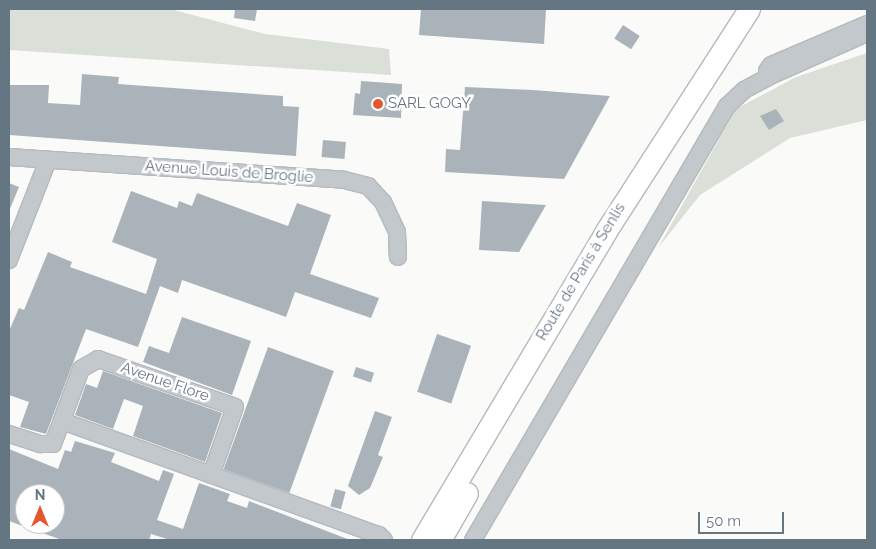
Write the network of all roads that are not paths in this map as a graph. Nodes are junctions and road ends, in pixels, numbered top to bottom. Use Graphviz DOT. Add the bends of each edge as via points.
graph roads {
  1 [pos="749,9"];
  2 [pos="764,9"];
  3 [pos="867,24"];
  4 [pos="867,33"];
  5 [pos="768,77"];
  6 [pos="9,157"];
  7 [pos="48,160"];
  8 [pos="398,257"];
  9 [pos="9,260"];
  10 [pos="62,421"];
  11 [pos="9,434"];
  12 [pos="211,475"];
  13 [pos="384,540"];
  14 [pos="422,540"];
  15 [pos="440,540"];
  16 [pos="473,540"];
  1 -- 14 [label="main road, Route de Paris à Senlis" via="606,231"];
  2 -- 15 [label="main road, Route de Paris à Senlis" via="624,228"];
  3 -- 5 [label="street" via="771,65"];
  4 -- 5 [label="street"];
  5 -- 16 [label="street" via="744,90 728,106"];
  6 -- 7 [label="street, Avenue Louis de Broglie"];
  7 -- 8 [label="street, Avenue Louis de Broglie" via="344,180 368,186 383,202 397,232"];
  7 -- 9 [label="street"];
  10 -- 11 [label="street, Avenue Flore" via="58,437 47,445"];
  10 -- 12 [label="street"];
  10 -- 12 [label="street, Avenue Flore" via="80,369 98,359 235,407"];
  12 -- 13 [label="street" via="379,534"];
}
